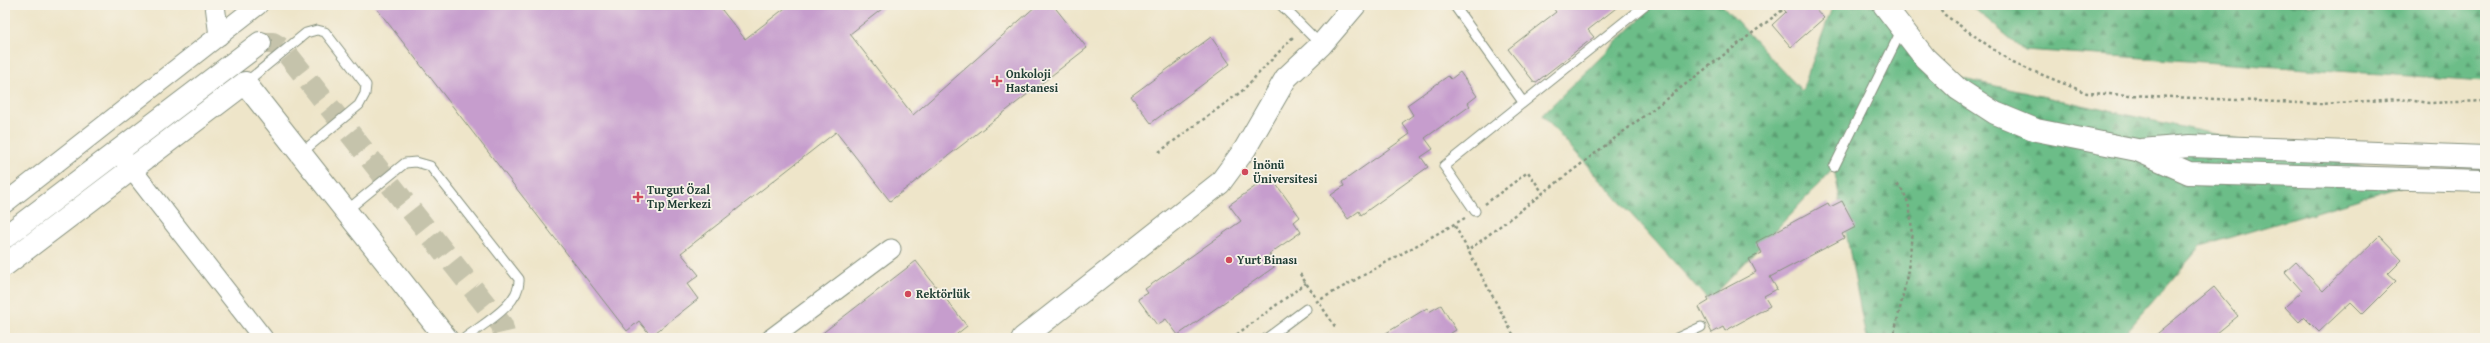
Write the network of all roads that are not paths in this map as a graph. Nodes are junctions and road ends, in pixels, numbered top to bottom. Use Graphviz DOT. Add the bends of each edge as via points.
graph roads {
  1 [pos="215,5"];
  2 [pos="258,5"];
  3 [pos="1281,5"];
  4 [pos="1355,5"];
  5 [pos="1454,5"];
  6 [pos="1645,5"];
  7 [pos="1884,5"];
  8 [pos="1902,29"];
  9 [pos="219,36"];
  10 [pos="260,43"];
  11 [pos="1321,45"];
  12 [pos="245,83"];
  13 [pos="1524,102"];
  14 [pos="2137,150"];
  15 [pos="118,151"];
  16 [pos="300,153"];
  17 [pos="2485,157"];
  18 [pos="1834,167"];
  19 [pos="132,169"];
  20 [pos="2485,181"];
  21 [pos="5,203"];
  22 [pos="346,211"];
  23 [pos="1475,211"];
  24 [pos="5,237"];
  25 [pos="891,249"];
  26 [pos="5,265"];
  27 [pos="1306,309"];
  28 [pos="1701,327"];
  29 [pos="263,338"];
  30 [pos="446,338"];
  31 [pos="465,338"];
  32 [pos="772,338"];
  33 [pos="1023,338"];
  34 [pos="1267,338"];
  35 [pos="1677,338"];
  1 -- 9 [label="street"];
  2 -- 9 [label="street"];
  3 -- 11 [label="lane"];
  4 -- 11 [label="street"];
  5 -- 13 [label="lane"];
  6 -- 13 [label="lane"];
  7 -- 8 [label="street"];
  8 -- 14 [label="street" via="1941,74 1958,89 1995,113 2036,130"];
  8 -- 18 [label="lane"];
  9 -- 21 [label="street"];
  10 -- 15 [label="street"];
  11 -- 33 [label="street" via="1286,78 1245,149 1220,183"];
  12 -- 16 [label="street"];
  12 -- 16 [label="lane" via="306,33 317,30 326,32 366,85 365,94 359,105"];
  12 -- 19 [label="street"];
  13 -- 23 [label="lane" via="1444,166"];
  14 -- 17 [label="street" via="2190,146"];
  14 -- 20 [label="street" via="2189,172"];
  15 -- 19 [label="street"];
  15 -- 24 [label="street"];
  16 -- 22 [label="street"];
  19 -- 26 [label="street"];
  19 -- 29 [label="street"];
  22 -- 30 [label="street"];
  22 -- 31 [label="lane" via="406,163 416,162 430,166 519,279 514,300"];
  25 -- 32 [label="street"];
  27 -- 34 [label="lane"];
  28 -- 35 [label="lane"];
}
